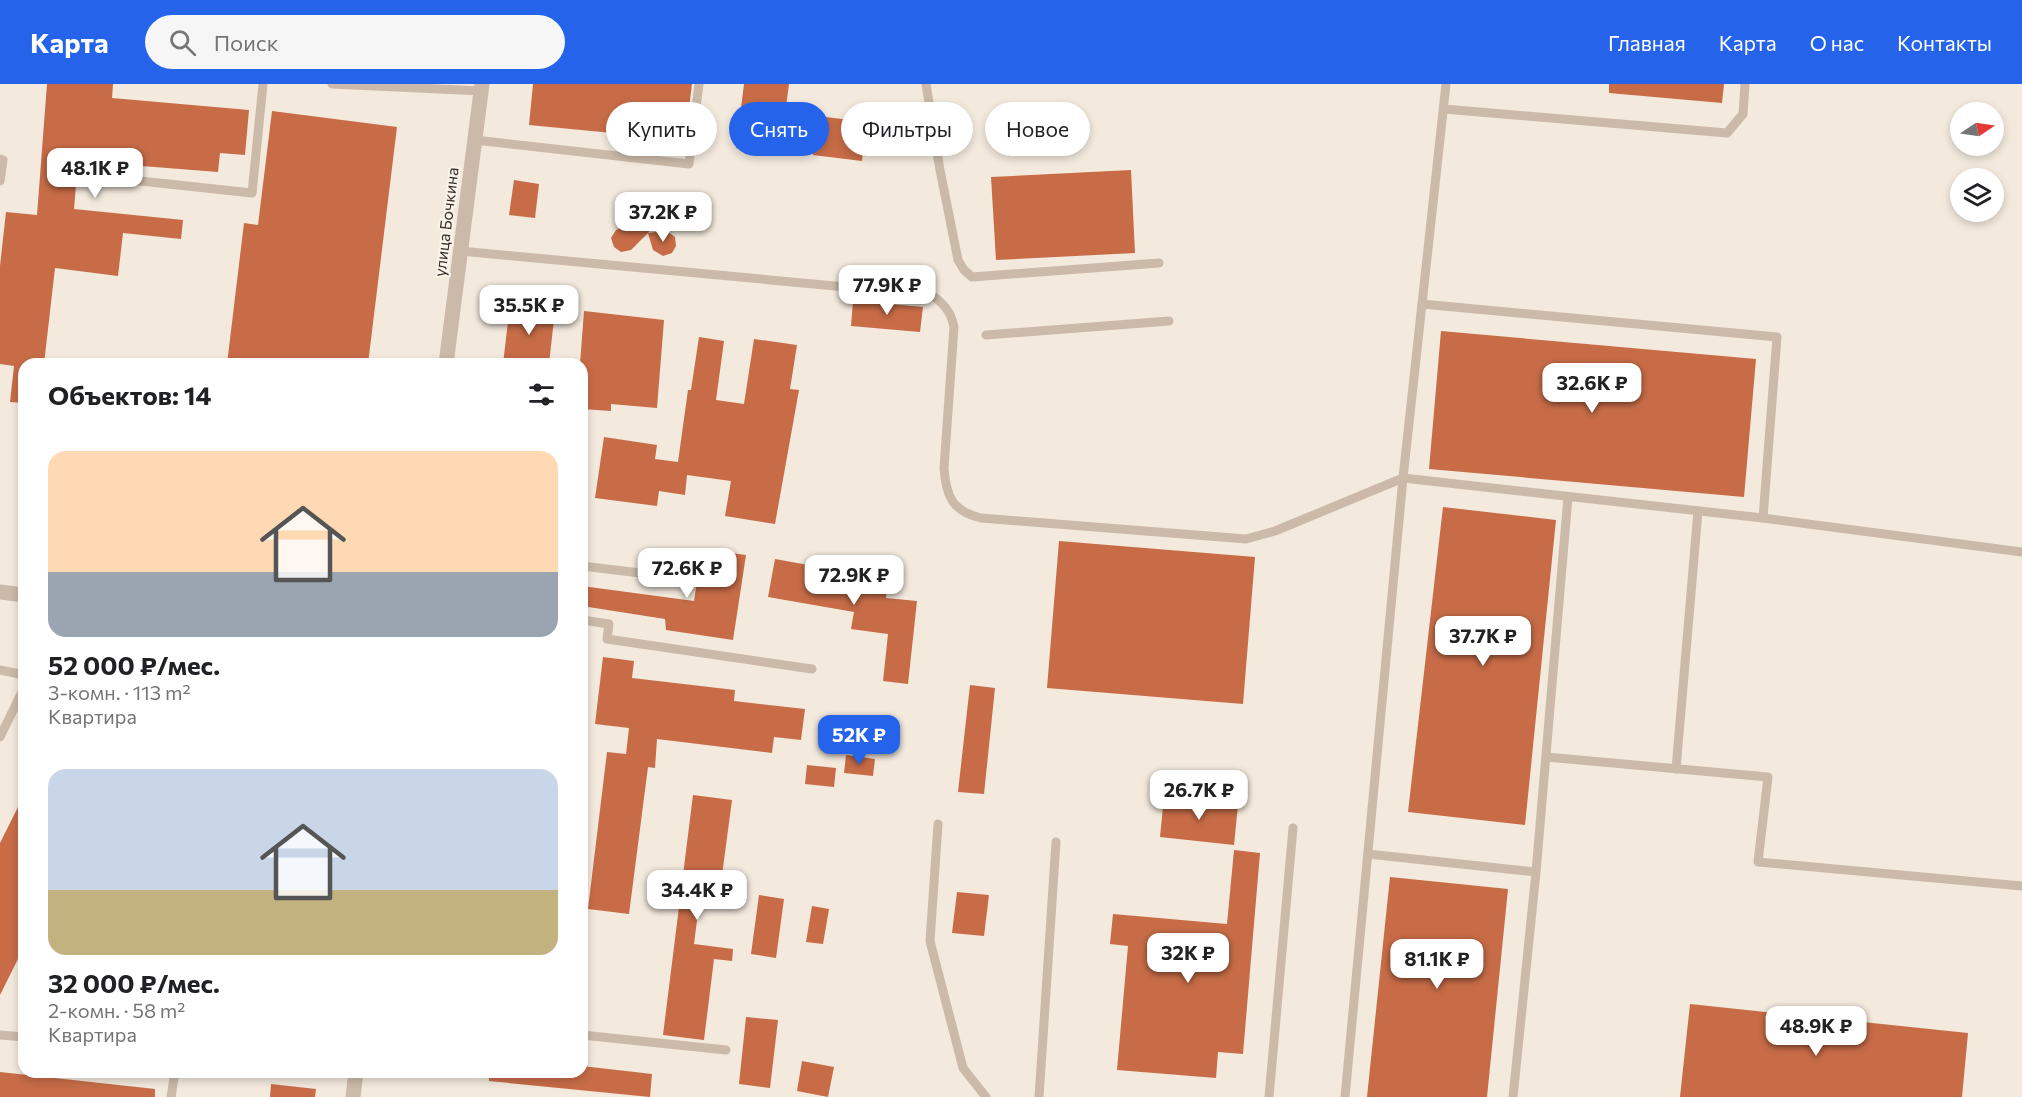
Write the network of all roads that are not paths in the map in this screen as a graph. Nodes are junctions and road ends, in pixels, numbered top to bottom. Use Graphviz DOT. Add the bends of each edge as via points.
graph roads {
  1 [pos="263,84"];
  2 [pos="332,84"];
  3 [pos="699,84"];
  4 [pos="926,84"];
  5 [pos="1446,84"];
  6 [pos="1745,84"];
  7 [pos="482,87"];
  8 [pos="1444,109"];
  9 [pos="475,140"];
  10 [pos="0,159"];
  11 [pos="94,176"];
  12 [pos="0,181"];
  13 [pos="460,251"];
  14 [pos="1159,263"];
  15 [pos="1422,304"];
  16 [pos="1169,321"];
  17 [pos="986,335"];
  18 [pos="447,358"];
  19 [pos="1403,478"];
  20 [pos="1568,497"];
  21 [pos="1698,511"];
  22 [pos="1763,518"];
  23 [pos="2022,552"];
  24 [pos="588,567"];
  25 [pos="681,578"];
  26 [pos="0,592"];
  27 [pos="18,594"];
  28 [pos="588,621"];
  29 [pos="812,669"];
  30 [pos="0,670"];
  31 [pos="18,674"];
  32 [pos="18,700"];
  33 [pos="0,737"];
  34 [pos="1546,757"];
  35 [pos="1676,769"];
  36 [pos="938,824"];
  37 [pos="1293,828"];
  38 [pos="1056,842"];
  39 [pos="1368,854"];
  40 [pos="1536,872"];
  41 [pos="2022,886"];
  42 [pos="0,1035"];
  43 [pos="18,1036"];
  44 [pos="588,1036"];
  45 [pos="726,1050"];
  46 [pos="174,1078"];
  47 [pos="355,1078"];
  48 [pos="171,1097"];
  49 [pos="353,1097"];
  50 [pos="986,1097"];
  51 [pos="1039,1097"];
  52 [pos="1269,1097"];
  53 [pos="1345,1097"];
  54 [pos="1513,1097"];
  1 -- 11 [label="lane" via="252,193"];
  2 -- 7 [label="lane"];
  3 -- 9 [label="lane" via="689,164"];
  4 -- 14 [label="lane" via="958,260 972,277"];
  5 -- 8 [label="lane"];
  6 -- 8 [label="lane" via="1743,114 1727,132"];
  7 -- 9 [label="street, улица Бочкина"];
  8 -- 15 [label="lane"];
  9 -- 13 [label="street, улица Бочкина"];
  10 -- 12 [label="lane"];
  13 -- 18 [label="street, улица Бочкина"];
  13 -- 19 [label="lane" via="933,295 951,313 954,327 945,481 956,506 973,516 1246,539 1275,531"];
  15 -- 19 [label="lane"];
  15 -- 22 [label="lane" via="1777,337"];
  16 -- 17 [label="lane"];
  19 -- 20 [label="lane"];
  19 -- 39 [label="lane"];
  20 -- 21 [label="lane"];
  20 -- 34 [label="lane"];
  21 -- 22 [label="lane"];
  21 -- 35 [label="lane"];
  22 -- 23 [label="lane"];
  24 -- 25 [label="lane"];
  26 -- 27 [label="street"];
  28 -- 29 [label="lane" via="609,624 607,639"];
  30 -- 31 [label="lane"];
  32 -- 33 [label="lane"];
  34 -- 35 [label="lane"];
  34 -- 40 [label="lane"];
  35 -- 41 [label="lane" via="1768,777 1758,862"];
  36 -- 50 [label="lane" via="930,941 963,1068"];
  37 -- 52 [label="lane"];
  38 -- 51 [label="lane"];
  39 -- 40 [label="lane"];
  39 -- 53 [label="lane"];
  40 -- 54 [label="lane"];
  42 -- 43 [label="lane"];
  44 -- 45 [label="lane"];
  46 -- 48 [label="lane"];
  47 -- 49 [label="street"];
}
